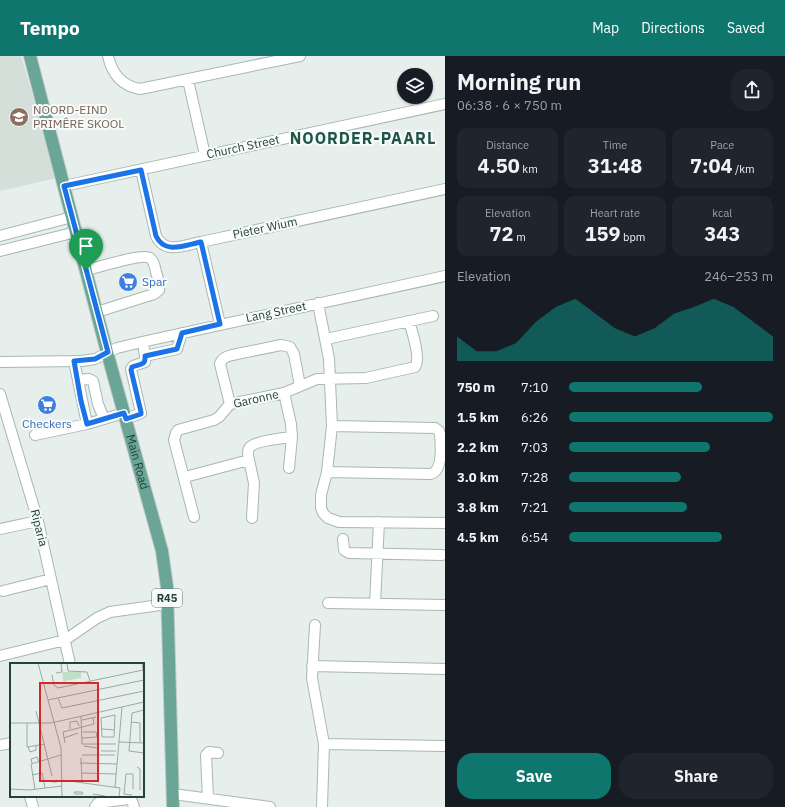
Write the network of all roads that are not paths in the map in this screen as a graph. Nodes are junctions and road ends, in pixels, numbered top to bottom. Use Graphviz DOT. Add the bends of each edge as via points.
graph roads {
  1 [pos="30,56"];
  2 [pos="108,56"];
  3 [pos="300,56"];
  4 [pos="188,80"];
  5 [pos="445,104"];
  6 [pos="205,155"];
  7 [pos="141,170"];
  8 [pos="64,186"];
  9 [pos="445,189"];
  10 [pos="72,216"];
  11 [pos="76,232"];
  12 [pos="0,236"];
  13 [pos="201,242"];
  14 [pos="0,251"];
  15 [pos="86,270"];
  16 [pos="445,276"];
  17 [pos="318,303"];
  18 [pos="97,312"];
  19 [pos="433,316"];
  20 [pos="409,321"];
  21 [pos="220,324"];
  22 [pos="182,333"];
  23 [pos="326,339"];
  24 [pos="142,342"];
  25 [pos="108,352"];
  26 [pos="145,356"];
  27 [pos="74,361"];
  28 [pos="0,362"];
  29 [pos="330,378"];
  30 [pos="78,380"];
  31 [pos="300,386"];
  32 [pos="284,393"];
  33 [pos="0,394"];
  34 [pos="230,404"];
  35 [pos="125,416"];
  36 [pos="104,419"];
  37 [pos="87,424"];
  38 [pos="332,426"];
  39 [pos="35,435"];
  40 [pos="292,437"];
  41 [pos="249,460"];
  42 [pos="289,468"];
  43 [pos="327,472"];
  44 [pos="185,477"];
  45 [pos="194,517"];
  46 [pos="252,518"];
  47 [pos="38,521"];
  48 [pos="378,522"];
  49 [pos="445,523"];
  50 [pos="0,529"];
  51 [pos="343,539"];
  52 [pos="377,553"];
  53 [pos="442,555"];
  54 [pos="51,579"];
  55 [pos="3,591"];
  56 [pos="328,603"];
  57 [pos="167,604"];
  58 [pos="375,604"];
  59 [pos="445,605"];
  60 [pos="315,625"];
  61 [pos="65,640"];
  62 [pos="0,656"];
  63 [pos="70,663"];
  64 [pos="312,666"];
  65 [pos="445,669"];
  66 [pos="10,743"];
  67 [pos="324,744"];
  68 [pos="0,745"];
  69 [pos="445,746"];
  70 [pos="218,753"];
  71 [pos="173,794"];
  72 [pos="30,797"];
  73 [pos="208,798"];
  74 [pos="33,807"];
  75 [pos="95,807"];
  76 [pos="134,807"];
  77 [pos="173,807"];
  78 [pos="270,807"];
  79 [pos="322,807"];
  1 -- 8 [label="main road, Main Road / R45"];
  2 -- 4 [label="street" via="118,79 132,88 151,88"];
  3 -- 4 [label="street"];
  4 -- 6 [label="street"];
  5 -- 6 [label="street, Church Street"];
  6 -- 7 [label="street, Church Street"];
  7 -- 8 [label="street, Church Street"];
  7 -- 13 [label="street, Pieter Wium" via="156,236 162,246"];
  8 -- 10 [label="main road, Main Road / R45"];
  9 -- 13 [label="street, Pieter Wium"];
  10 -- 11 [label="main road, Main Road / R45"];
  10 -- 12 [label="street"];
  11 -- 14 [label="street"];
  11 -- 15 [label="main road, Main Road / R45"];
  13 -- 21 [label="street"];
  15 -- 18 [label="main road, Main Road / R45"];
  15 -- 18 [label="street" via="147,257 151,258 159,280 159,290 154,294"];
  16 -- 17 [label="street, Lang Street"];
  17 -- 21 [label="street, Lang Street"];
  17 -- 23 [label="street"];
  18 -- 25 [label="main road, Main Road / R45"];
  19 -- 20 [label="street"];
  20 -- 23 [label="street"];
  20 -- 29 [label="street, Garonne" via="417,356 415,367 366,378"];
  21 -- 22 [label="street, Lang Street"];
  22 -- 24 [label="street, Lang Street"];
  22 -- 26 [label="street" via="177,349"];
  23 -- 29 [label="street"];
  24 -- 25 [label="street, Lang Street"];
  24 -- 26 [label="street"];
  25 -- 27 [label="street, Lang Street" via="95,359"];
  25 -- 35 [label="main road, Main Road / R45"];
  26 -- 35 [label="street" via="144,363 132,366 131,369 141,413"];
  27 -- 28 [label="street, Lang Street"];
  27 -- 30 [label="street"];
  29 -- 31 [label="street, Garonne" via="317,379"];
  29 -- 38 [label="street"];
  30 -- 36 [label="street" via="93,381"];
  30 -- 37 [label="street"];
  31 -- 32 [label="street, Garonne"];
  31 -- 34 [label="street" via="294,354 290,347 280,345 232,355 225,357 220,364"];
  32 -- 34 [label="street, Garonne"];
  32 -- 40 [label="street"];
  33 -- 47 [label="street, Riparia"];
  34 -- 44 [label="street, Garonne" via="214,420 181,429 176,433 174,440"];
  35 -- 36 [label="street"];
  35 -- 57 [label="main road, Main Road / R45" via="162,551"];
  36 -- 37 [label="street"];
  37 -- 39 [label="street"];
  38 -- 43 [label="street"];
  38 -- 43 [label="street" via="435,428 440,434 439,464 434,474"];
  40 -- 41 [label="street" via="251,446 248,451"];
  40 -- 42 [label="street"];
  41 -- 44 [label="street"];
  41 -- 46 [label="street" via="254,484"];
  43 -- 48 [label="street" via="321,503 325,516 339,522"];
  44 -- 45 [label="street, Garonne"];
  47 -- 50 [label="street"];
  47 -- 54 [label="street, Riparia"];
  48 -- 49 [label="street"];
  48 -- 52 [label="street"];
  51 -- 52 [label="street" via="346,553"];
  52 -- 53 [label="street"];
  52 -- 58 [label="street"];
  54 -- 55 [label="street"];
  54 -- 61 [label="street, Riparia"];
  56 -- 58 [label="street"];
  57 -- 61 [label="street" via="110,612"];
  57 -- 71 [label="main road, Main Road / R45"];
  58 -- 59 [label="street"];
  60 -- 64 [label="street"];
  61 -- 62 [label="street"];
  61 -- 63 [label="street, Riparia"];
  64 -- 65 [label="street"];
  64 -- 67 [label="street" via="313,688"];
  66 -- 68 [label="street"];
  67 -- 69 [label="street"];
  67 -- 79 [label="street"];
  70 -- 73 [label="street" via="209,752 206,755"];
  71 -- 73 [label="street"];
  71 -- 77 [label="main road, Main Road / R45"];
  72 -- 74 [label="street"];
  73 -- 78 [label="street"];
  75 -- 76 [label="street" via="98,803 128,799"];
}
